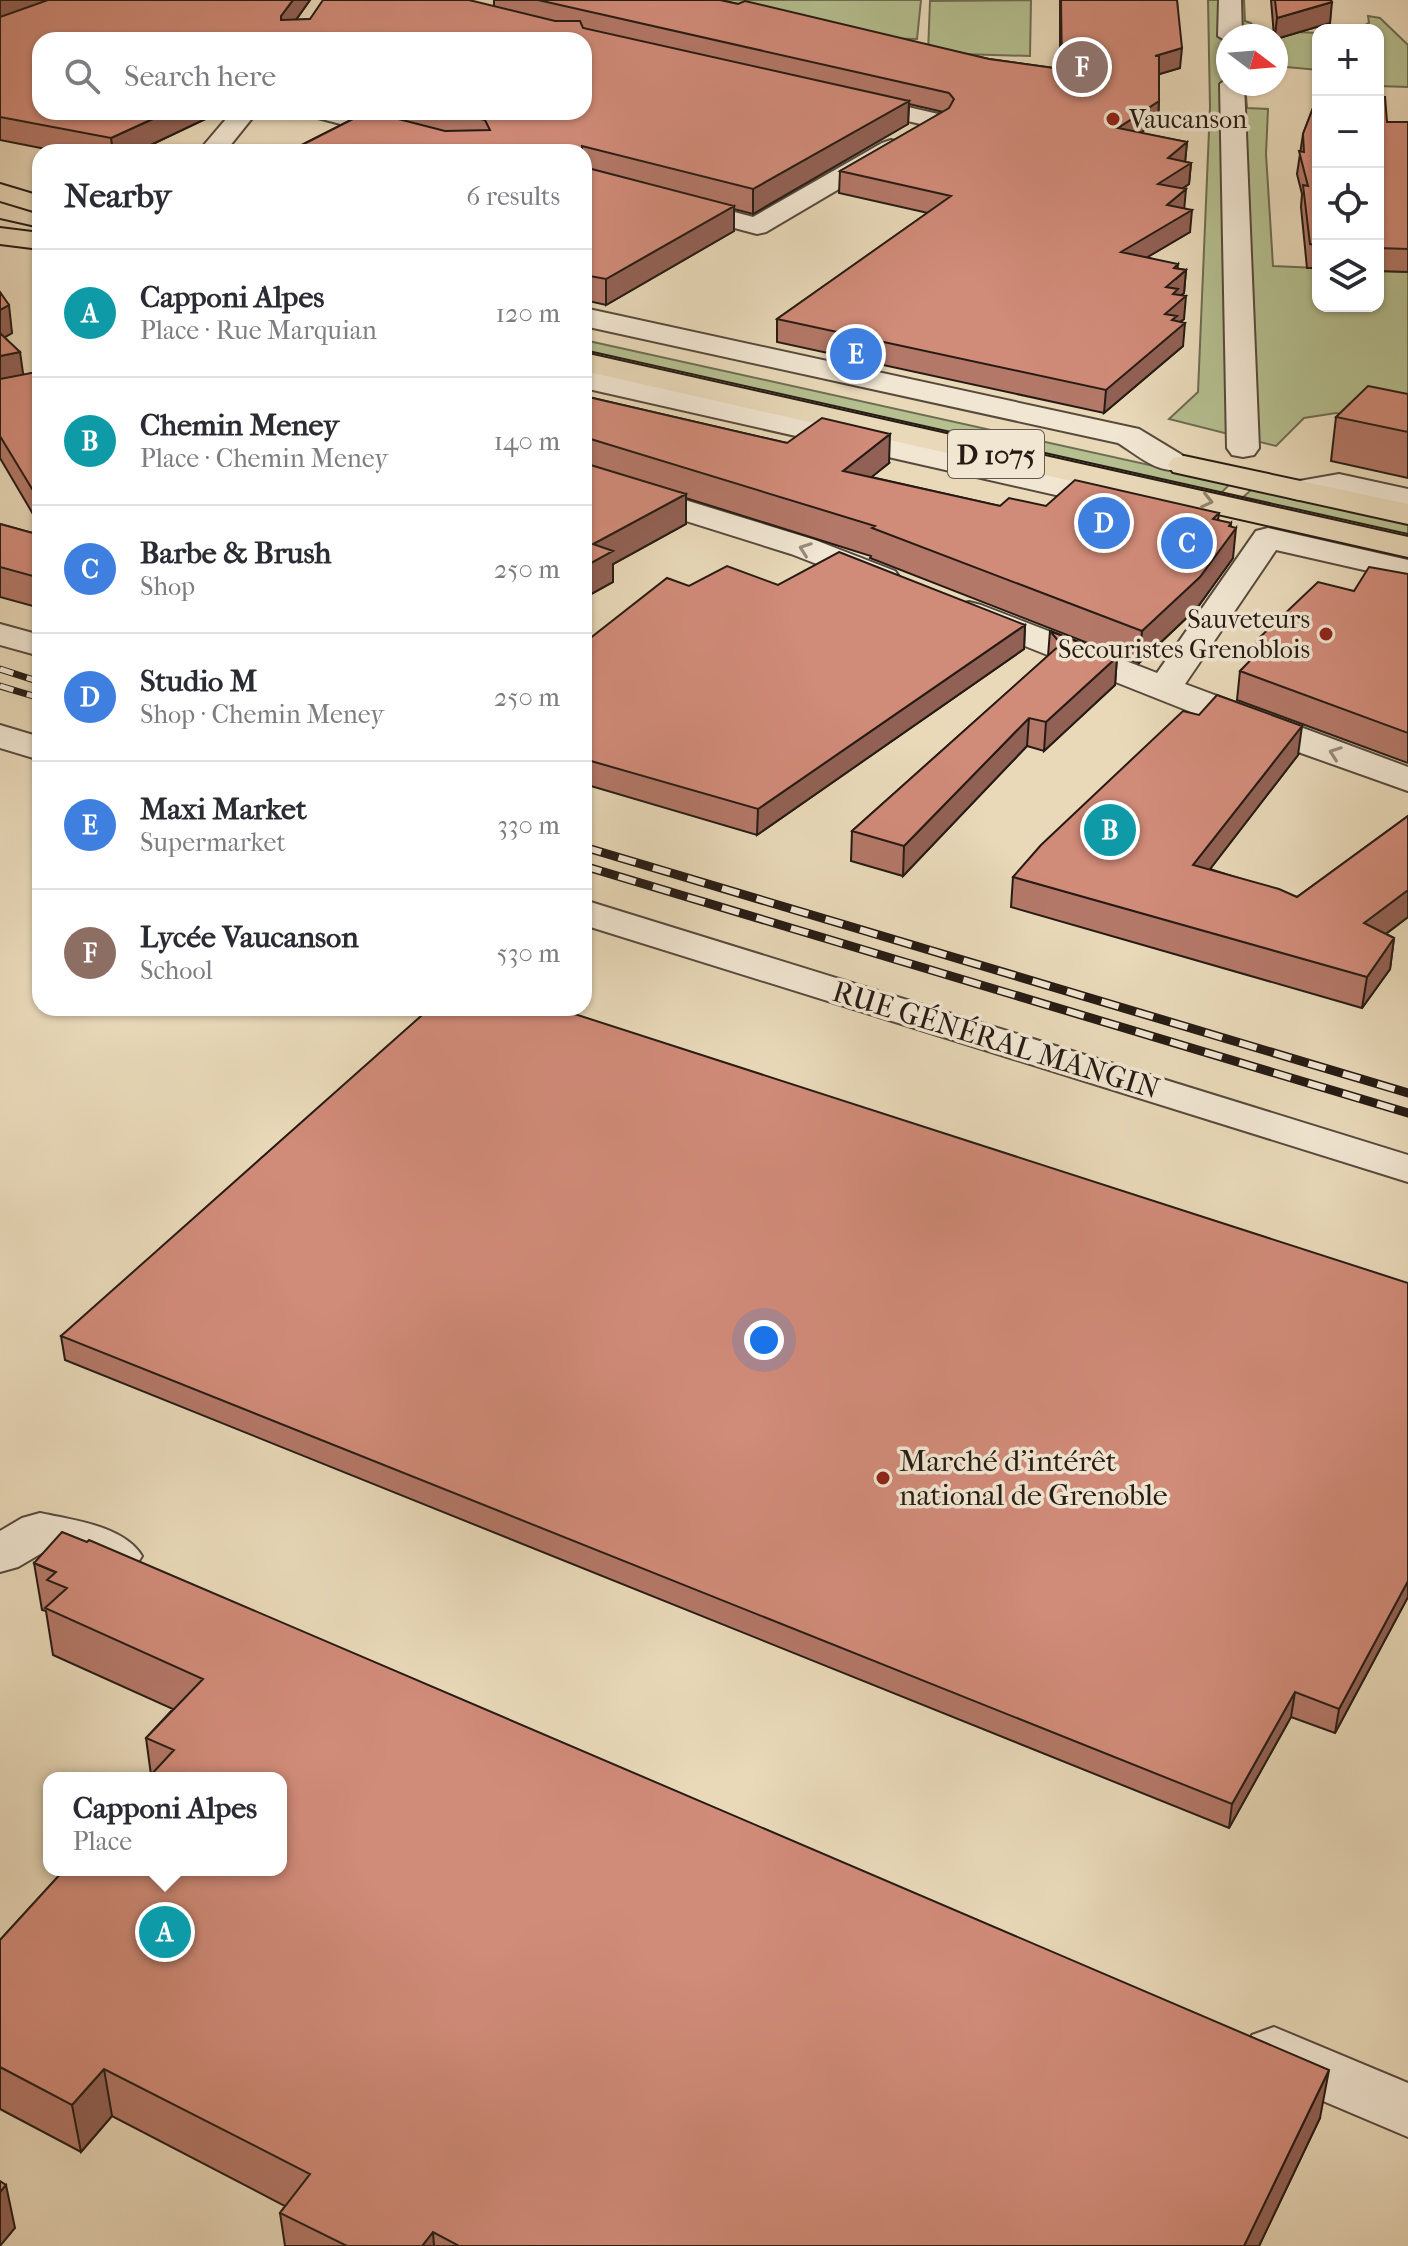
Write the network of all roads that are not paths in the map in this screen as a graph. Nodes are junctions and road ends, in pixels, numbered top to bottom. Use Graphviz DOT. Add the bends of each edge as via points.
graph roads {
  1 [pos="1230,0"];
  2 [pos="1230,24"];
  3 [pos="830,96"];
  4 [pos="1232,96"];
  5 [pos="238,120"];
  6 [pos="354,120"];
  7 [pos="218,144"];
  8 [pos="445,144"];
  9 [pos="592,182"];
  10 [pos="0,192"];
  11 [pos="32,202"];
  12 [pos="592,319"];
  13 [pos="592,336"];
  14 [pos="592,364"];
  15 [pos="592,381"];
  16 [pos="1243,448"];
  17 [pos="1168,477"];
  18 [pos="592,481"];
  19 [pos="1299,490"];
  20 [pos="1408,499"];
  21 [pos="1408,514"];
  22 [pos="1268,527"];
  23 [pos="1408,547"];
  24 [pos="1408,570"];
  25 [pos="0,634"];
  26 [pos="32,644"];
  27 [pos="1165,688"];
  28 [pos="0,736"];
  29 [pos="32,746"];
  30 [pos="1408,780"];
  31 [pos="592,914"];
  32 [pos="1408,1169"];
  33 [pos="0,1554"];
  34 [pos="160,1575"];
  35 [pos="1232,2035"];
  36 [pos="1408,2111"];
  1 -- 2 [label="street"];
  3 -- 9 [label="street" via="938,121 757,226"];
  4 -- 16 [label="street"];
  5 -- 7 [label="street"];
  6 -- 8 [label="street"];
  10 -- 11 [label="main road"];
  12 -- 17 [label="street" via="1128,436"];
  13 -- 17 [label="main road, D 1075"];
  14 -- 17 [label="main road, D 1075"];
  15 -- 17 [label="street" via="1100,495"];
  17 -- 19 [label="main road, D 1075"];
  17 -- 22 [label="main road, D 1075, one-way"];
  27 -- 18 [label="street, one-way" via="803,547"];
  19 -- 20 [label="street" via="1339,484"];
  19 -- 21 [label="main road, D 1075"];
  22 -- 23 [label="main road, D 1075"];
  22 -- 24 [label="street"];
  22 -- 27 [label="street"];
  25 -- 26 [label="street"];
  30 -- 27 [label="street, one-way"];
  28 -- 29 [label="street"];
  31 -- 32 [label="street, RUE GÉNÉRAL MANGIN"];
  33 -- 34 [label="street" via="40,1531 77,1539"];
  35 -- 36 [label="street"];
}
